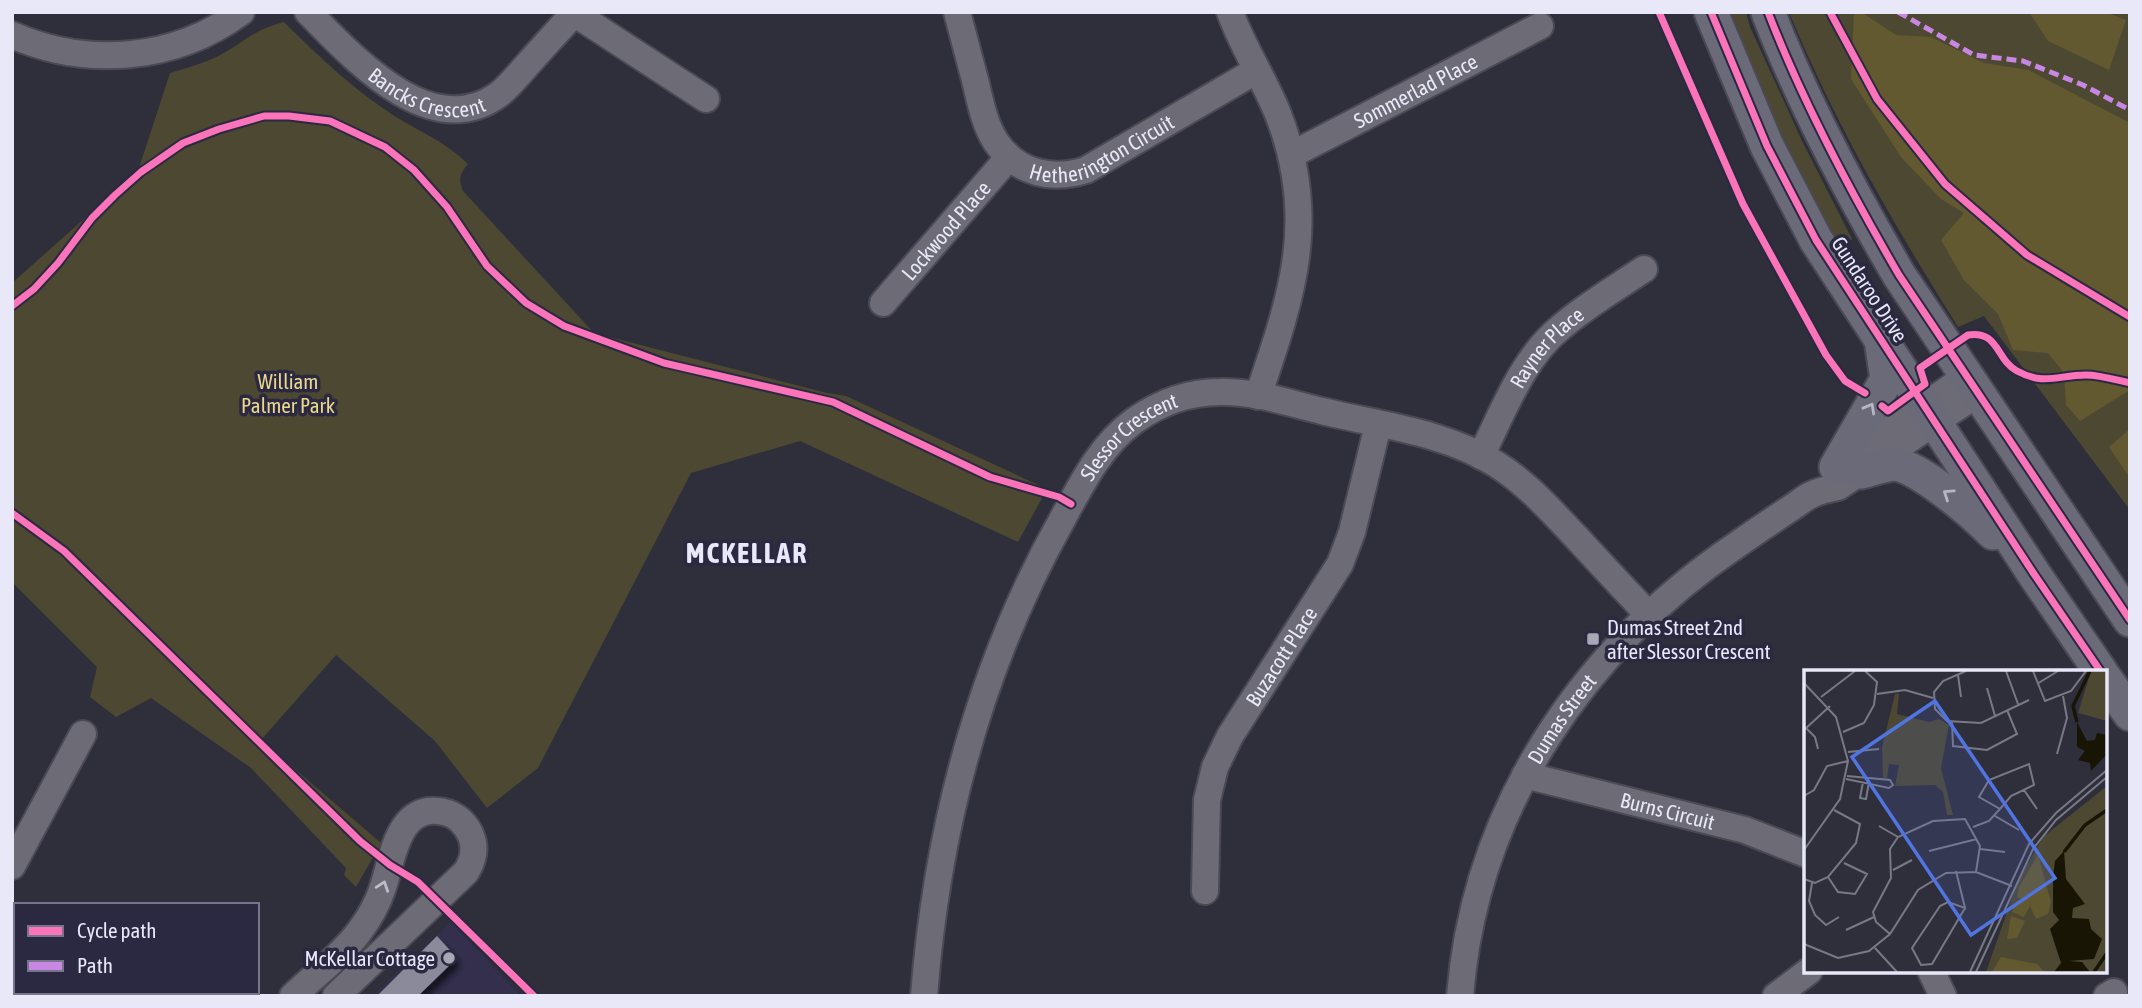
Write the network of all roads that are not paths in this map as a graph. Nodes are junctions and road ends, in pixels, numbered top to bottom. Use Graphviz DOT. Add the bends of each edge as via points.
graph roads {
  1 [pos="241,12"];
  2 [pos="308,12"];
  3 [pos="957,12"];
  4 [pos="1230,12"];
  5 [pos="1711,12"];
  6 [pos="1768,12"];
  7 [pos="575,13"];
  8 [pos="1540,26"];
  9 [pos="12,36"];
  10 [pos="1257,71"];
  11 [pos="706,99"];
  12 [pos="1291,155"];
  13 [pos="1009,158"];
  14 [pos="1644,269"];
  15 [pos="883,303"];
  16 [pos="1880,337"];
  17 [pos="1972,385"];
  18 [pos="1258,396"];
  19 [pos="1931,414"];
  20 [pos="1378,425"];
  21 [pos="1481,456"];
  22 [pos="1848,470"];
  23 [pos="2034,574"];
  24 [pos="1648,614"];
  25 [pos="2130,620"];
  26 [pos="2100,670"];
  27 [pos="2107,681"];
  28 [pos="2130,713"];
  29 [pos="83,734"];
  30 [pos="1525,775"];
  31 [pos="1803,846"];
  32 [pos="12,866"];
  33 [pos="1205,891"];
  34 [pos="1806,973"];
  35 [pos="1932,973"];
  36 [pos="1461,986"];
  37 [pos="298,994"];
  38 [pos="336,996"];
  39 [pos="924,996"];
  40 [pos="1776,996"];
  41 [pos="1943,996"];
  1 -- 9 [label="street" via="195,38 131,55 65,52"];
  2 -- 7 [label="street, Bancks Crescent" via="351,55 393,87 428,106 452,110 477,106 500,94"];
  3 -- 13 [label="street, Hetherington Circuit" via="986,120"];
  4 -- 10 [label="street"];
  5 -- 16 [label="main road, Gundaroo Drive" via="1767,146 1816,240"];
  6 -- 17 [label="main road, Gundaroo Drive" via="1869,224"];
  7 -- 11 [label="street"];
  8 -- 12 [label="street, Sommerlad Place"];
  10 -- 12 [label="street"];
  10 -- 13 [label="street, Hetherington Circuit" via="1086,170 1052,176"];
  12 -- 18 [label="street" via="1298,203 1295,274"];
  13 -- 15 [label="street, Lockwood Place"];
  14 -- 21 [label="street, Rayner Place" via="1542,345"];
  16 -- 19 [label="main road, Gundaroo Drive"];
  22 -- 16 [label="main road, one-way" via="1886,379"];
  17 -- 19 [label="street, Dumas Street"];
  17 -- 25 [label="main road, Gundaroo Drive"];
  18 -- 20 [label="street, Slessor Crescent"];
  18 -- 39 [label="street, Slessor Crescent" via="1202,393 1166,403 1133,421 1095,462 1055,532 1010,628 966,751 937,878"];
  19 -- 22 [label="street, Dumas Street"];
  19 -- 23 [label="main road, Gundaroo Drive"];
  20 -- 21 [label="street, Slessor Crescent" via="1448,442"];
  20 -- 33 [label="street, Buzacott Place" via="1340,564 1215,767 1207,800"];
  21 -- 24 [label="street, Slessor Crescent" via="1530,489"];
  23 -- 22 [label="main road, one-way" via="1965,506 1916,473 1895,464"];
  22 -- 24 [label="street, Dumas Street" via="1838,487 1812,494 1725,553"];
  23 -- 26 [label="main road, Gundaroo Drive"];
  24 -- 30 [label="street, Dumas Street" via="1580,690"];
  27 -- 28 [label="main road"];
  29 -- 32 [label="street"];
  30 -- 31 [label="street, Burns Circuit"];
  30 -- 36 [label="street, Dumas Street" via="1483,876"];
  34 -- 40 [label="street"];
  35 -- 41 [label="street"];
  37 -- 38 [label="street, one-way" via="359,932 375,906 399,835 410,820 433,810 452,814 472,839 474,853 466,872"];
}
